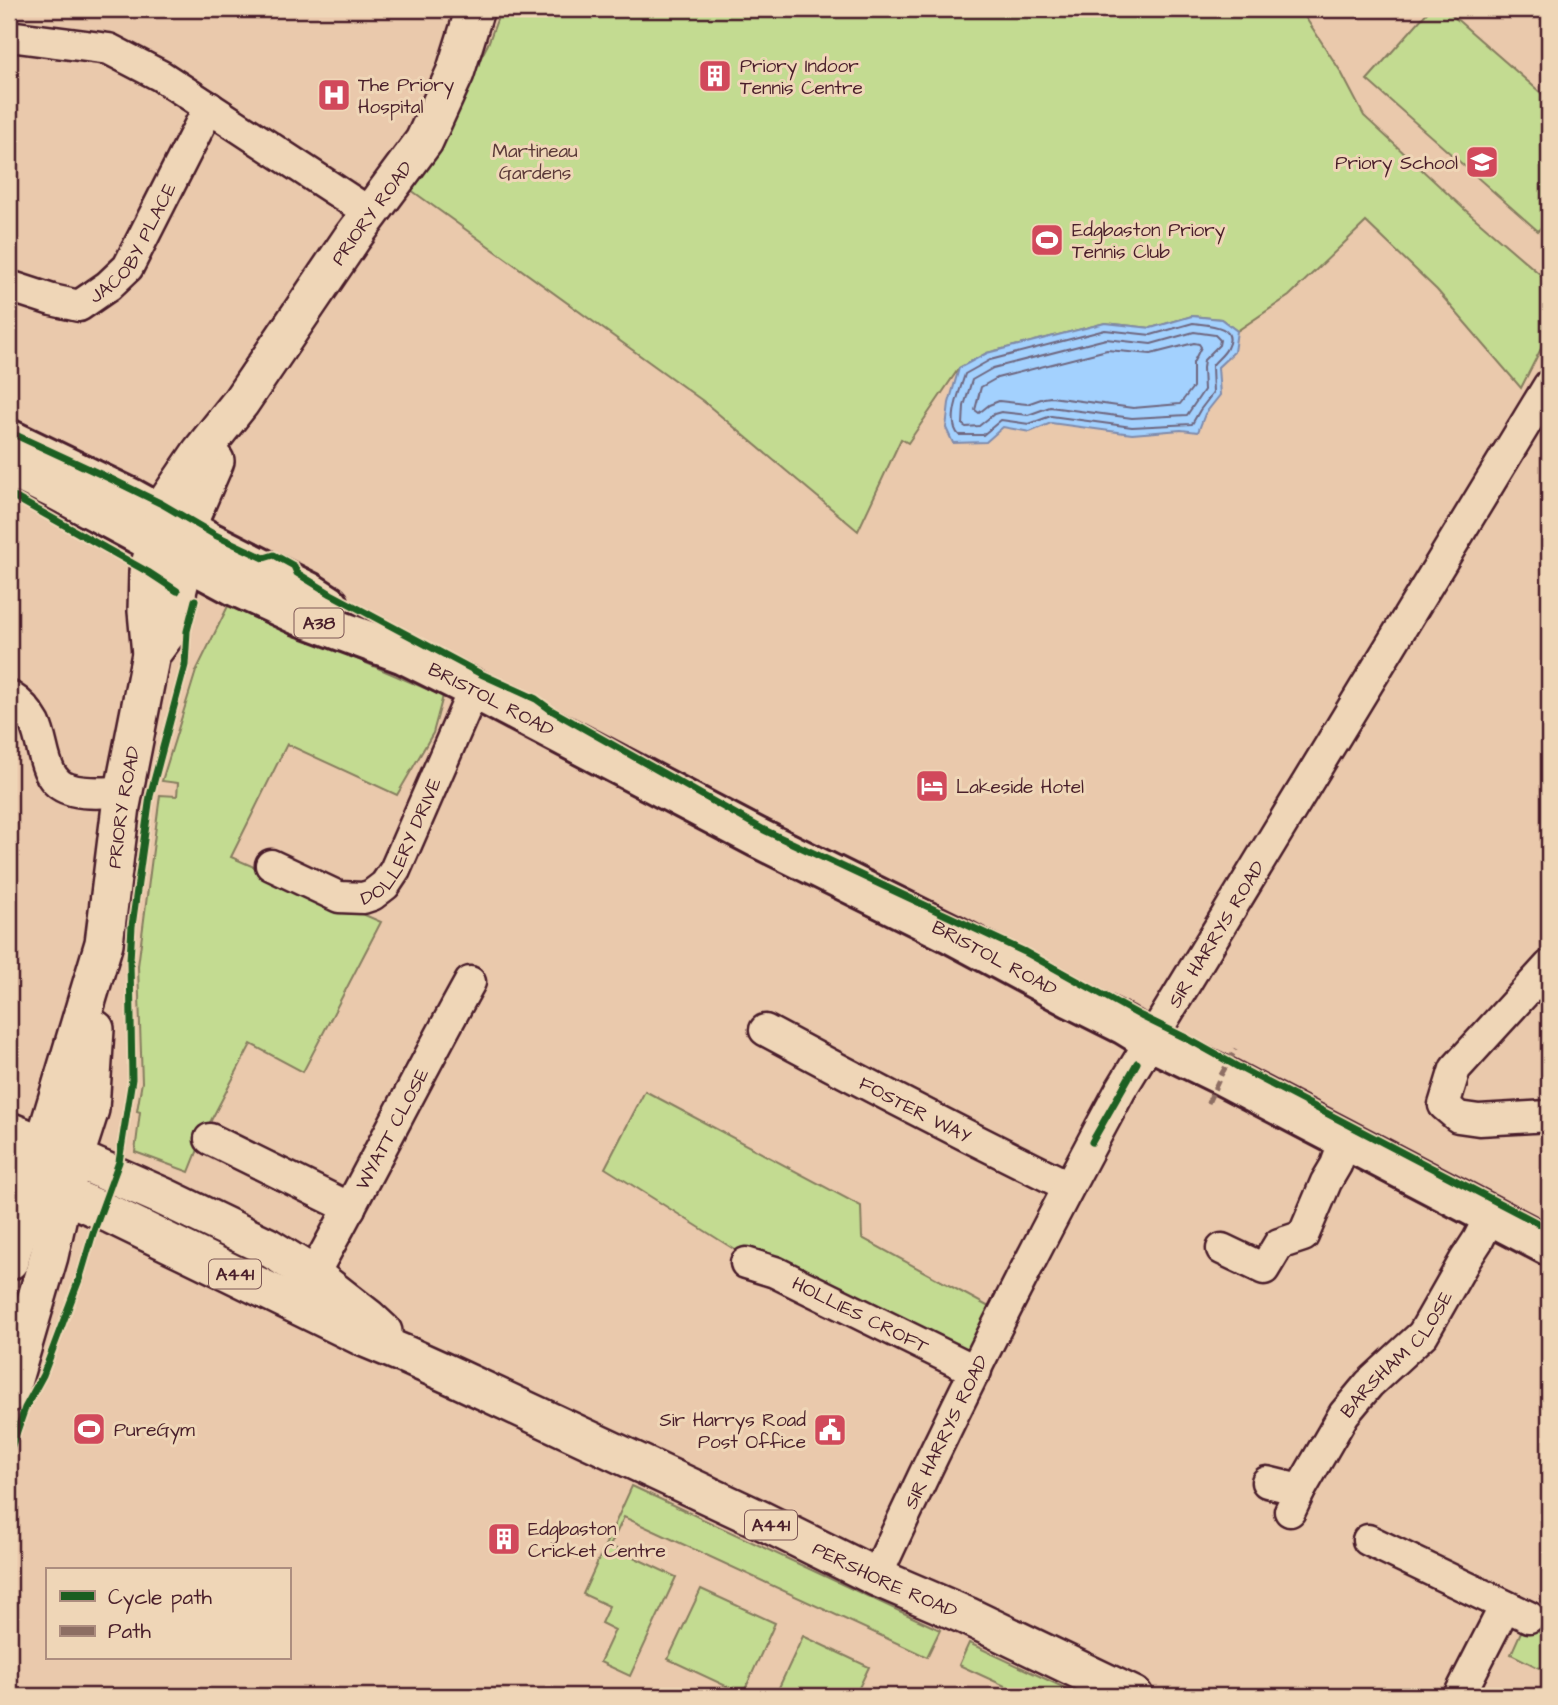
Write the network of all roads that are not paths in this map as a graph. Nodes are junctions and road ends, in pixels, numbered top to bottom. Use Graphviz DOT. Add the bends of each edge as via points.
graph roads {
  1 [pos="475,9"];
  2 [pos="9,36"];
  3 [pos="209,107"];
  4 [pos="370,213"];
  5 [pos="9,286"];
  6 [pos="1549,385"];
  7 [pos="9,439"];
  8 [pos="9,467"];
  9 [pos="173,537"];
  10 [pos="474,689"];
  11 [pos="9,696"];
  12 [pos="124,792"];
  13 [pos="271,865"];
  14 [pos="1549,966"];
  15 [pos="470,982"];
  16 [pos="765,1030"];
  17 [pos="1144,1052"];
  18 [pos="1549,1116"];
  19 [pos="9,1131"];
  20 [pos="211,1139"];
  21 [pos="1345,1140"];
  22 [pos="59,1152"];
  23 [pos="35,1181"];
  24 [pos="1068,1186"];
  25 [pos="350,1208"];
  26 [pos="1490,1216"];
  27 [pos="1549,1246"];
  28 [pos="1222,1249"];
  29 [pos="9,1261"];
  30 [pos="746,1263"];
  31 [pos="313,1275"];
  32 [pos="406,1355"];
  33 [pos="976,1371"];
  34 [pos="9,1393"];
  35 [pos="1267,1482"];
  36 [pos="1368,1540"];
  37 [pos="876,1577"];
  38 [pos="1135,1696"];
  39 [pos="1459,1696"];
  1 -- 4 [label="main road, PRIORY ROAD" via="455,73 424,141"];
  2 -- 3 [label="street" via="109,49"];
  3 -- 4 [label="street"];
  3 -- 5 [label="street, JACOBY PLACE" via="128,267 108,286 79,306"];
  4 -- 9 [label="main road, PRIORY ROAD" via="240,403 192,513"];
  6 -- 17 [label="street, SIR HARRYS ROAD"];
  7 -- 9 [label="highway, BRISTOL ROAD / A38"];
  8 -- 9 [label="highway, BRISTOL ROAD / A38"];
  9 -- 10 [label="highway, BRISTOL ROAD / A38" via="236,587 404,654"];
  9 -- 12 [label="main road, PRIORY ROAD" via="148,572 151,654"];
  10 -- 13 [label="street, DOLLERY DRIVE" via="385,885 363,898 339,897"];
  10 -- 17 [label="highway, BRISTOL ROAD / A38" via="1125,1025"];
  11 -- 12 [label="street" via="35,723 56,782 81,791"];
  12 -- 22 [label="main road, PRIORY ROAD" via="104,943 59,1097"];
  14 -- 18 [label="street" via="1455,1069 1444,1105 1458,1116 1479,1120"];
  15 -- 25 [label="street, WYATT CLOSE"];
  16 -- 24 [label="street, FOSTER WAY"];
  17 -- 21 [label="highway, BRISTOL ROAD / A38" via="1221,1075"];
  17 -- 24 [label="street, SIR HARRYS ROAD"];
  19 -- 22 [label="main road, PERSHORE ROAD / A441"];
  20 -- 25 [label="street"];
  21 -- 26 [label="highway, BRISTOL ROAD / A38"];
  21 -- 28 [label="street" via="1303,1236 1279,1244 1264,1269"];
  22 -- 23 [label="main road, PRIORY ROAD"];
  22 -- 31 [label="main road, PERSHORE ROAD / A441" via="268,1247"];
  23 -- 29 [label="main road"];
  23 -- 32 [label="main road, PERSHORE ROAD / A441"];
  23 -- 34 [label="main road" via="49,1256"];
  24 -- 33 [label="street, SIR HARRYS ROAD"];
  25 -- 31 [label="street, WYATT CLOSE"];
  26 -- 27 [label="highway, BRISTOL ROAD / A38"];
  26 -- 35 [label="street, BARSHAM CLOSE" via="1423,1334 1344,1414 1295,1501"];
  30 -- 33 [label="street, HOLLIES CROFT" via="775,1272"];
  31 -- 32 [label="main road, PERSHORE ROAD / A441"];
  32 -- 37 [label="main road, PERSHORE ROAD / A441"];
  33 -- 37 [label="street, SIR HARRYS ROAD"];
  36 -- 39 [label="street" via="1517,1612"];
  37 -- 38 [label="main road, PERSHORE ROAD / A441"];
}
